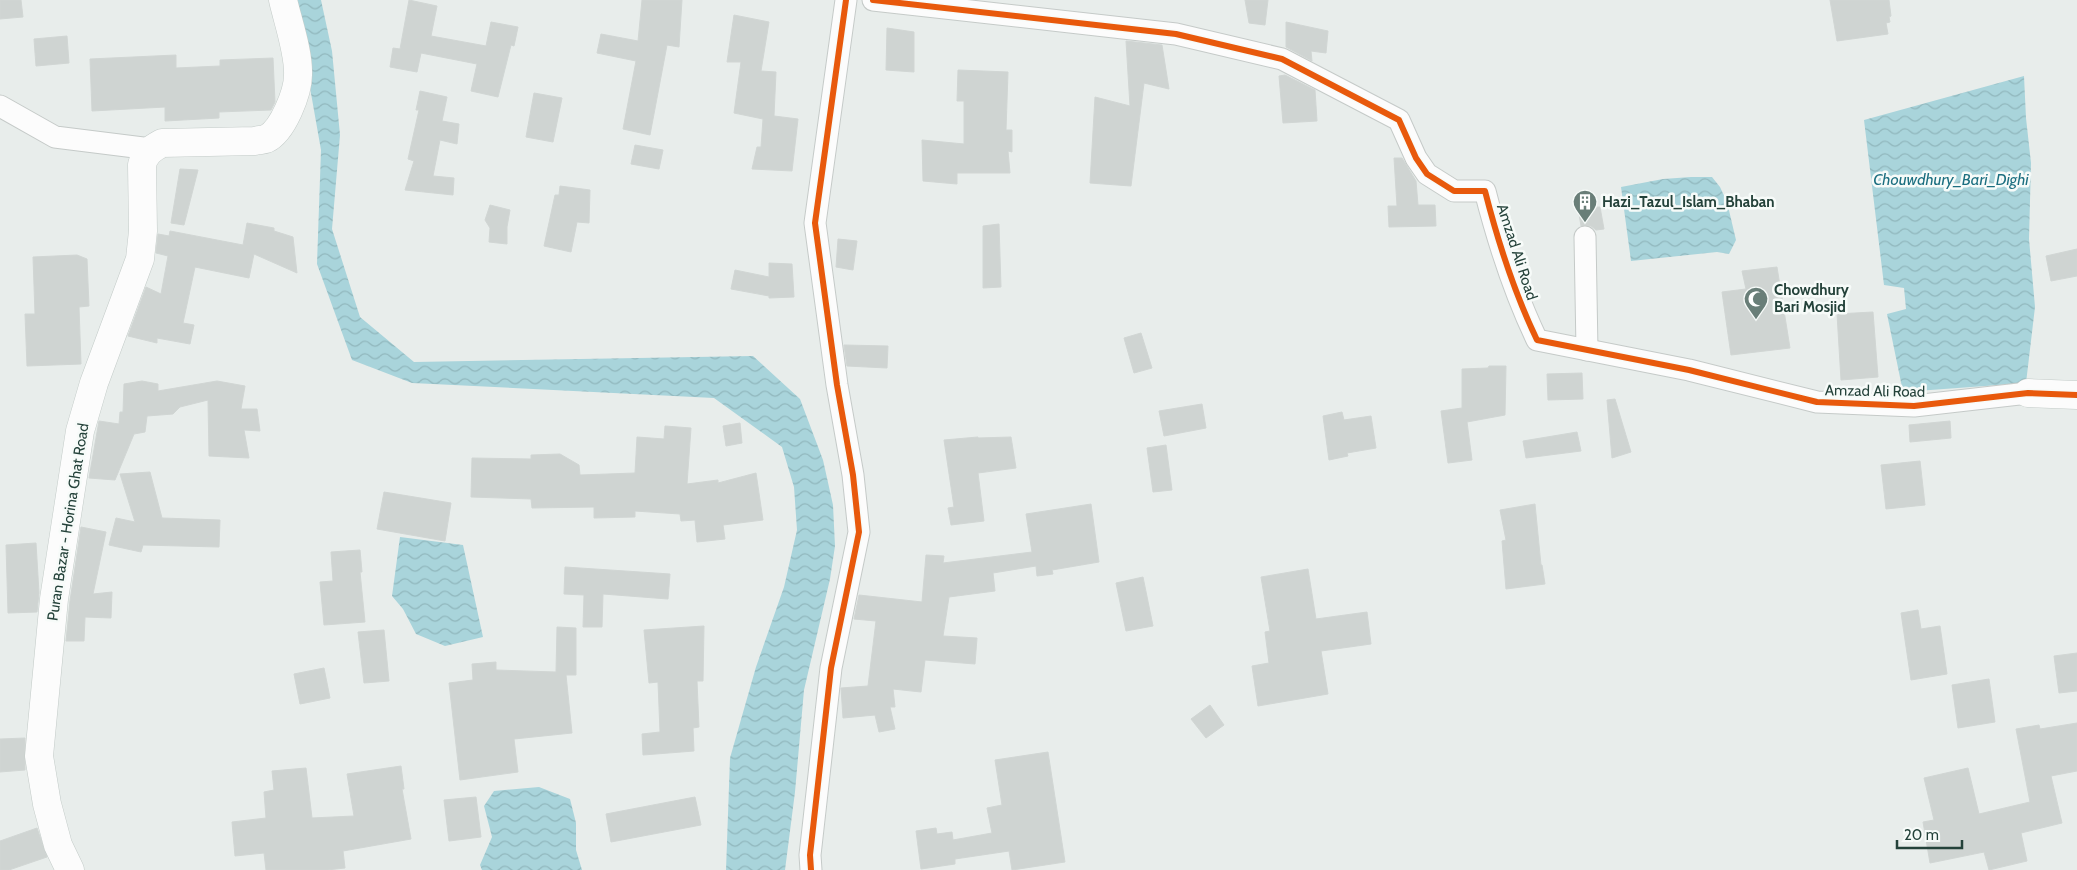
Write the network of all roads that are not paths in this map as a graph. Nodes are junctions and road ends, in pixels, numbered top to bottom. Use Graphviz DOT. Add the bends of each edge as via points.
graph roads {
  1 [pos="283,0"];
  2 [pos="846,0"];
  3 [pos="873,0"];
  4 [pos="0,106"];
  5 [pos="151,149"];
  6 [pos="1586,237"];
  7 [pos="1587,350"];
  8 [pos="2028,393"];
  9 [pos="2077,395"];
  10 [pos="70,870"];
  11 [pos="810,870"];
  1 -- 5 [label="main road" via="298,76 286,116 276,130 267,139 255,141 162,144"];
  2 -- 11 [label="street" via="815,224 853,475 858,532 830,668"];
  3 -- 7 [label="street, Amzad Ali Road" via="1176,34 1282,59 1399,120 1427,174 1454,191 1485,191 1501,253 1537,340"];
  4 -- 5 [label="street" via="55,136"];
  5 -- 10 [label="main road, Puran Bazar - Horina Ghat Road" via="144,156 142,165 140,259 94,383 80,431 54,598 39,756 58,845"];
  6 -- 7 [label="street"];
  7 -- 8 [label="street, Amzad Ali Road" via="1689,370 1817,402 1914,406"];
  8 -- 9 [label="main road"];
}
